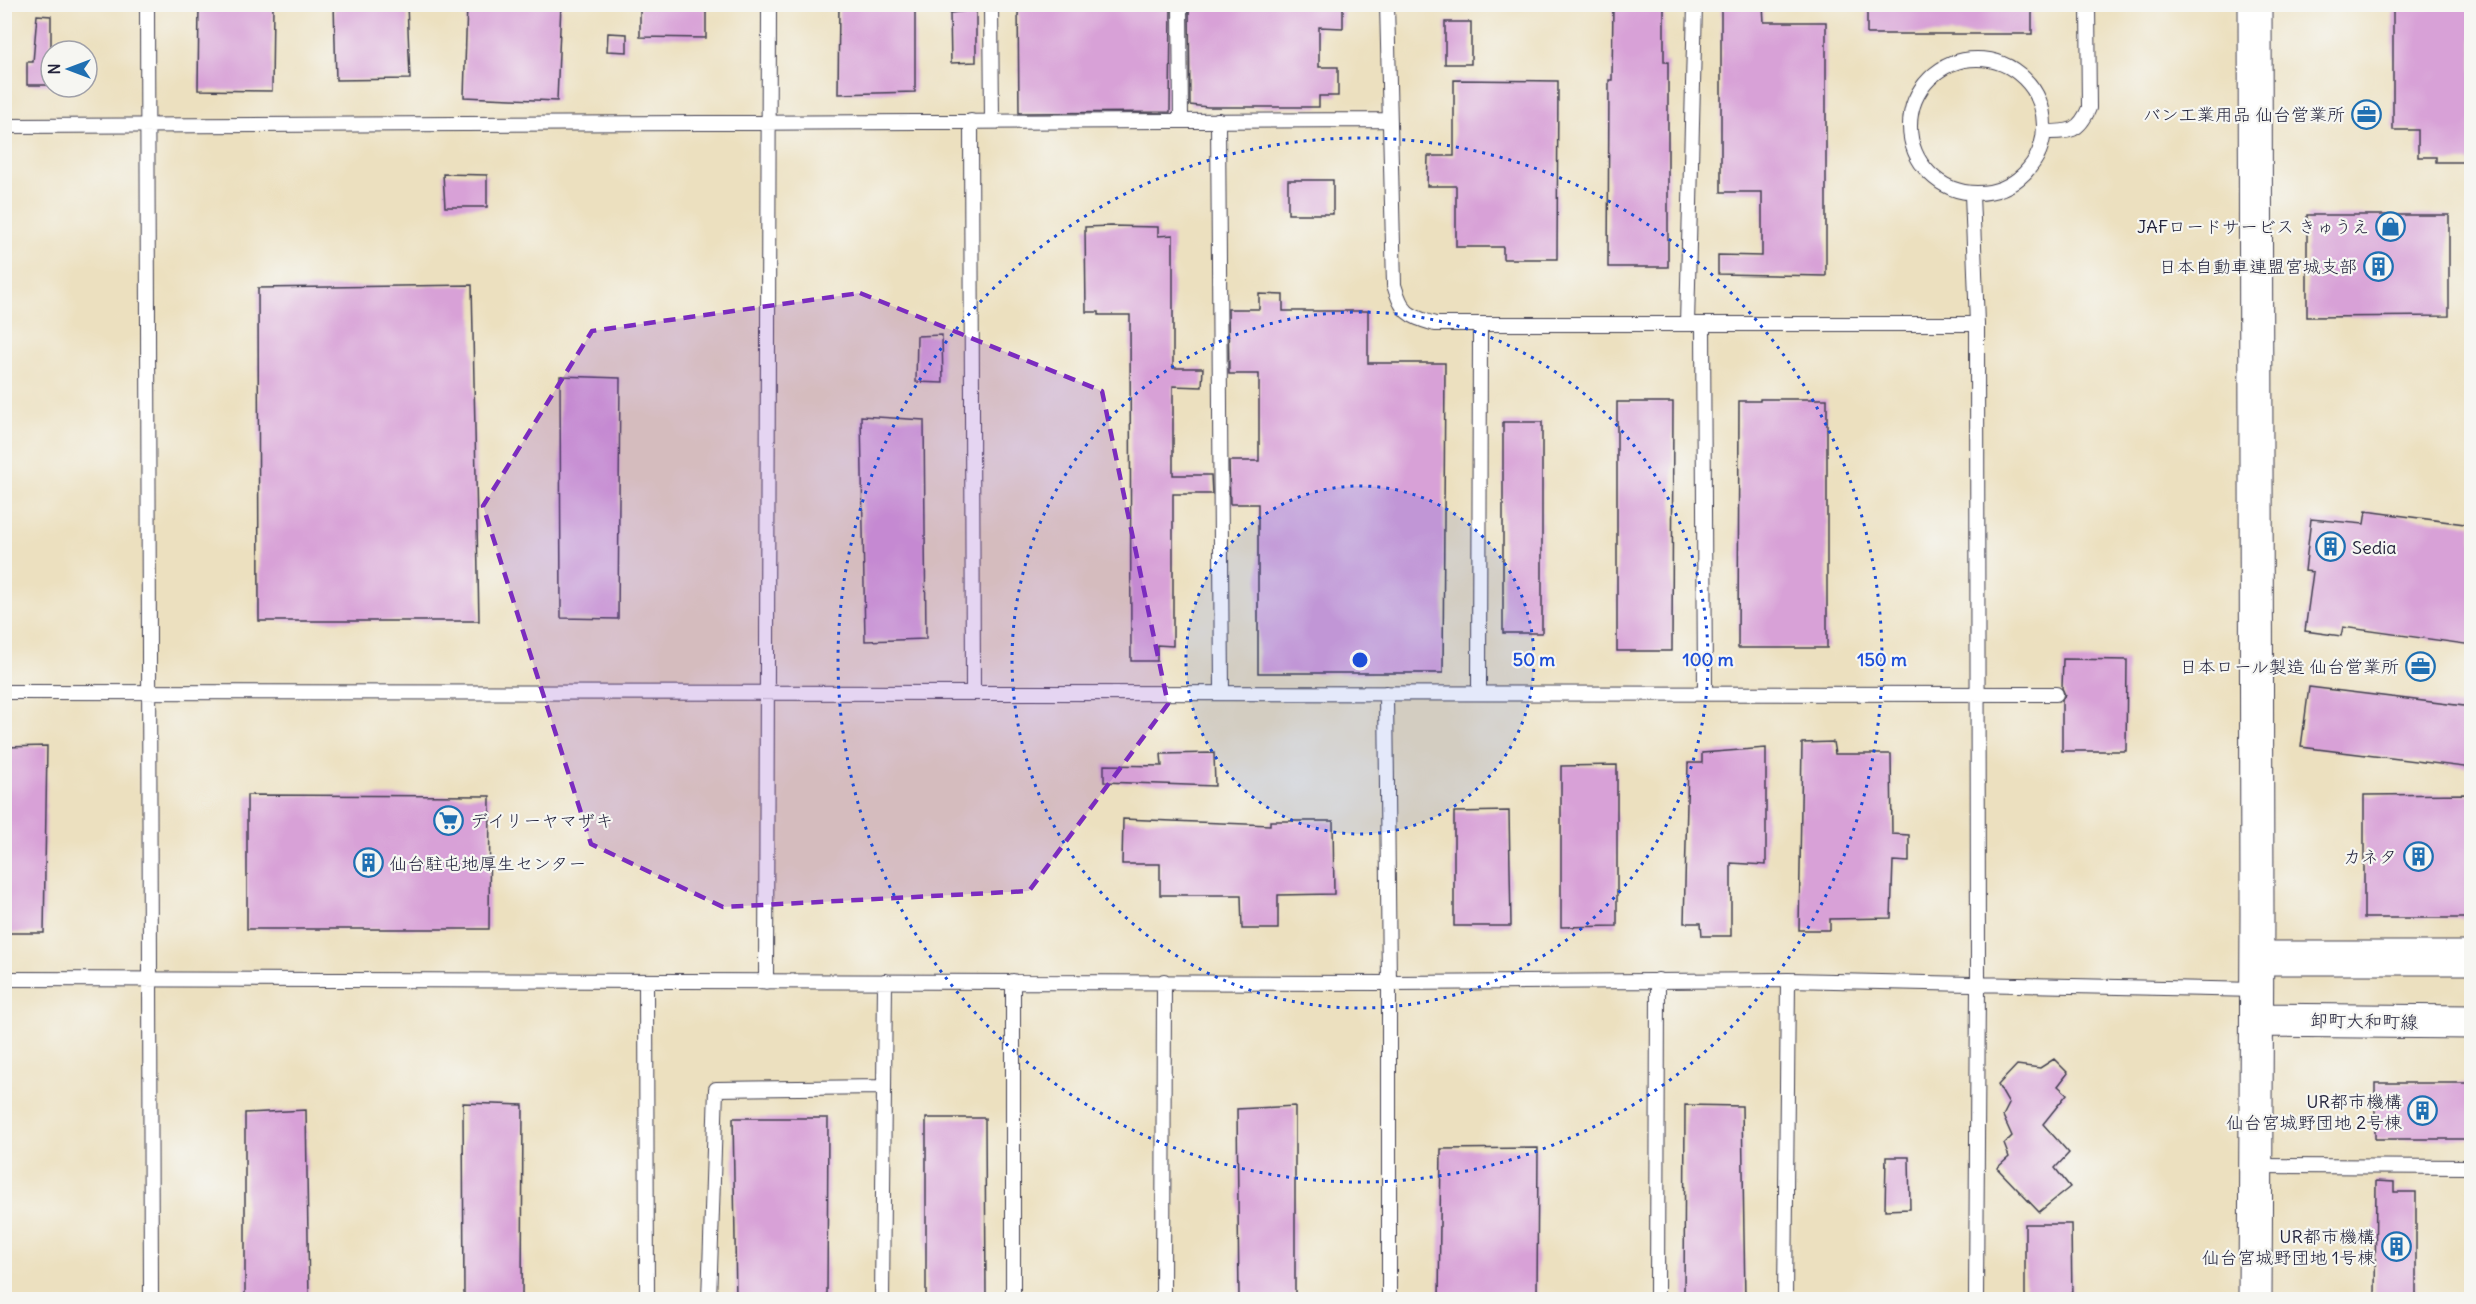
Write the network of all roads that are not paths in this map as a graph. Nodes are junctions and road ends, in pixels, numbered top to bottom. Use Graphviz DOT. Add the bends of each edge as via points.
graph roads {
  1 [pos="147,4"];
  2 [pos="769,4"];
  3 [pos="991,4"];
  4 [pos="1180,4"];
  5 [pos="1387,4"];
  6 [pos="1695,4"];
  7 [pos="2088,4"];
  8 [pos="2255,4"];
  9 [pos="1218,120"];
  10 [pos="1389,120"];
  11 [pos="1181,121"];
  12 [pos="769,122"];
  13 [pos="971,122"];
  14 [pos="992,122"];
  15 [pos="147,125"];
  16 [pos="4,126"];
  17 [pos="2045,132"];
  18 [pos="1972,194"];
  19 [pos="1480,324"];
  20 [pos="1687,324"];
  21 [pos="1703,324"];
  22 [pos="1977,324"];
  23 [pos="4,692"];
  24 [pos="149,692"];
  25 [pos="767,693"];
  26 [pos="973,693"];
  27 [pos="1222,693"];
  28 [pos="1386,693"];
  29 [pos="1479,693"];
  30 [pos="1705,693"];
  31 [pos="1977,693"];
  32 [pos="2056,694"];
  33 [pos="2472,958"];
  34 [pos="4,979"];
  35 [pos="150,980"];
  36 [pos="1658,980"];
  37 [pos="1788,980"];
  38 [pos="646,981"];
  39 [pos="885,981"];
  40 [pos="1013,981"];
  41 [pos="1164,981"];
  42 [pos="766,982"];
  43 [pos="1389,983"];
  44 [pos="1978,983"];
  45 [pos="2257,990"];
  46 [pos="2472,1022"];
  47 [pos="884,1087"];
  48 [pos="2256,1166"];
  49 [pos="2472,1167"];
  50 [pos="151,1299"];
  51 [pos="647,1299"];
  52 [pos="709,1299"];
  53 [pos="882,1299"];
  54 [pos="1013,1299"];
  55 [pos="1163,1299"];
  56 [pos="1389,1299"];
  57 [pos="1657,1299"];
  58 [pos="1785,1299"];
  59 [pos="1976,1299"];
  60 [pos="2255,1299"];
  1 -- 15 [label="lane"];
  2 -- 12 [label="lane"];
  3 -- 14 [label="lane"];
  4 -- 11 [label="lane"];
  5 -- 10 [label="lane"];
  6 -- 20 [label="lane"];
  7 -- 17 [label="lane" via="2089,108 2083,123 2073,129"];
  8 -- 45 [label="street"];
  9 -- 10 [label="lane"];
  9 -- 11 [label="lane"];
  9 -- 27 [label="lane"];
  10 -- 19 [label="lane" via="1394,285 1401,306 1414,317 1435,324"];
  11 -- 14 [label="lane"];
  12 -- 13 [label="lane"];
  12 -- 15 [label="lane"];
  12 -- 25 [label="lane"];
  13 -- 14 [label="lane"];
  13 -- 26 [label="lane"];
  15 -- 16 [label="lane"];
  15 -- 24 [label="lane"];
  17 -- 18 [label="lane" via="2040,152 2029,170 2013,184 1993,192"];
  17 -- 18 [label="lane" via="2043,109 2033,88 2007,66 1975,58 1953,63 1933,75 1918,92 1910,114 1910,136 1917,158 1931,176 1950,189"];
  18 -- 22 [label="lane"];
  19 -- 20 [label="lane"];
  19 -- 29 [label="lane"];
  20 -- 21 [label="lane"];
  21 -- 22 [label="lane"];
  21 -- 30 [label="lane"];
  22 -- 31 [label="lane"];
  23 -- 24 [label="lane"];
  24 -- 25 [label="lane"];
  24 -- 35 [label="lane"];
  25 -- 26 [label="lane"];
  25 -- 42 [label="lane"];
  26 -- 27 [label="lane"];
  27 -- 28 [label="lane"];
  28 -- 29 [label="lane"];
  28 -- 43 [label="lane"];
  29 -- 30 [label="lane"];
  30 -- 31 [label="lane"];
  31 -- 32 [label="lane"];
  31 -- 44 [label="lane"];
  33 -- 45 [label="street"];
  34 -- 35 [label="lane"];
  35 -- 38 [label="lane"];
  35 -- 50 [label="lane"];
  36 -- 37 [label="lane"];
  36 -- 43 [label="lane"];
  36 -- 57 [label="lane"];
  37 -- 44 [label="lane"];
  37 -- 58 [label="lane"];
  38 -- 42 [label="lane"];
  38 -- 51 [label="lane"];
  39 -- 40 [label="lane"];
  39 -- 42 [label="lane"];
  39 -- 47 [label="lane"];
  40 -- 41 [label="lane"];
  40 -- 54 [label="lane"];
  41 -- 43 [label="lane"];
  41 -- 55 [label="lane"];
  43 -- 56 [label="lane"];
  44 -- 45 [label="lane"];
  44 -- 59 [label="lane"];
  45 -- 46 [label="street, 卸町大和町線"];
  45 -- 48 [label="street"];
  47 -- 52 [label="lane" via="716,1089"];
  47 -- 53 [label="lane"];
  48 -- 49 [label="lane"];
  48 -- 60 [label="street"];
}
